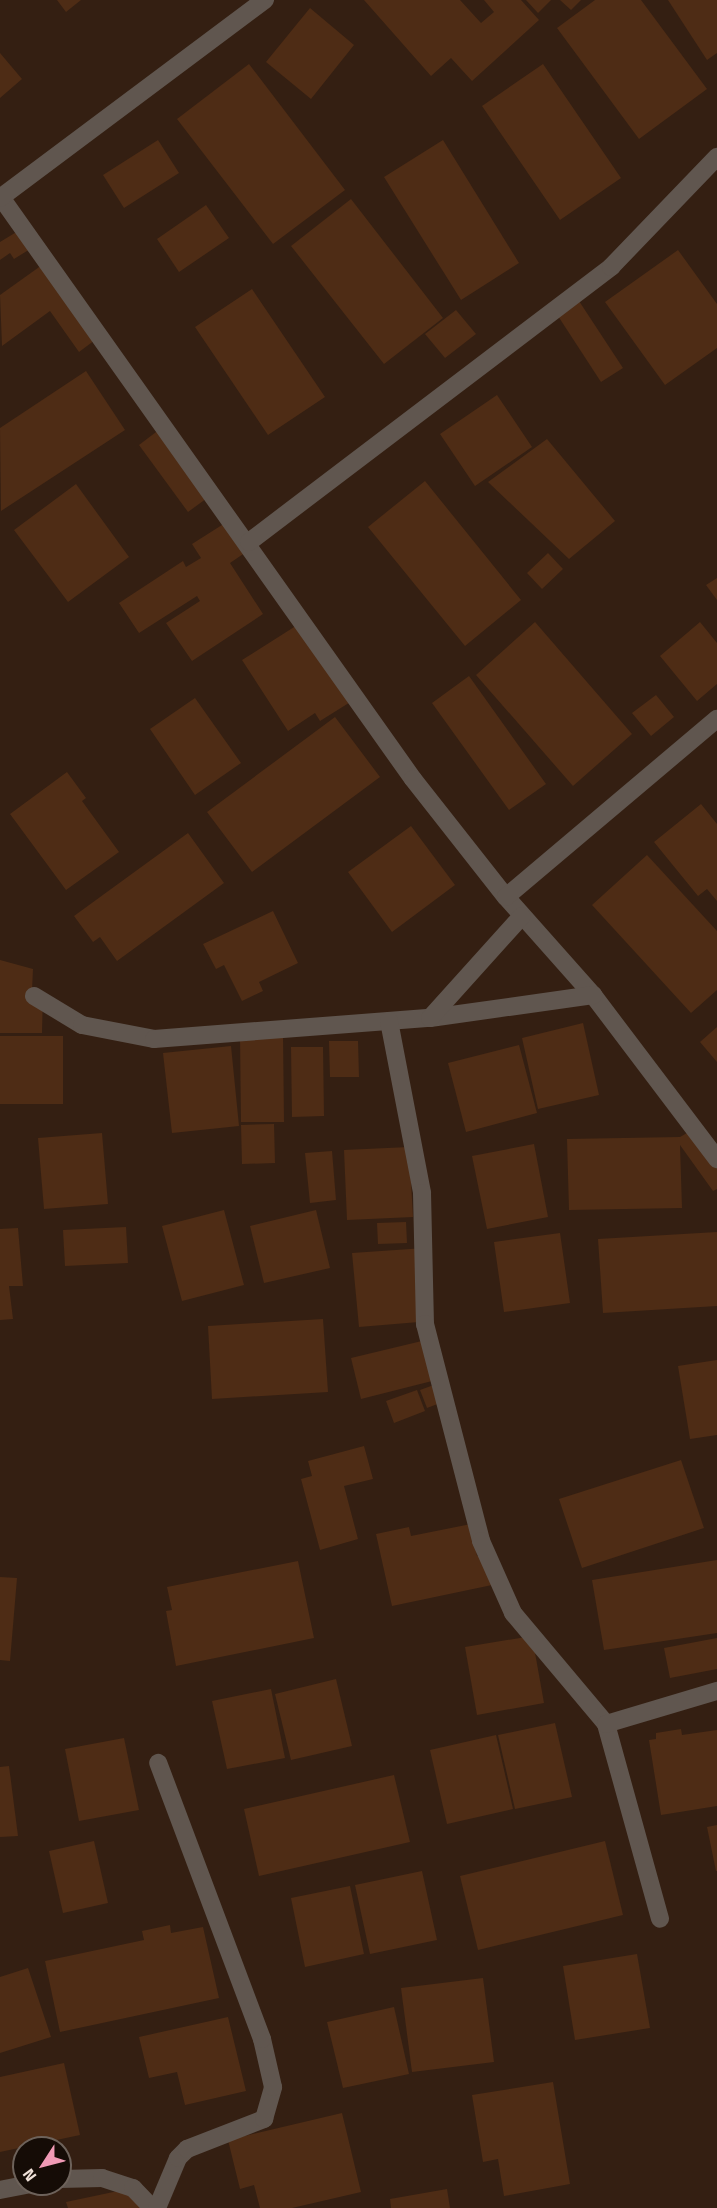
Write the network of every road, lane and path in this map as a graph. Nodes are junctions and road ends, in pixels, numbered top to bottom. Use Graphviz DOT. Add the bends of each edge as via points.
graph roads {
  1 [pos="266,0"];
  2 [pos="717,157"];
  3 [pos="0,197"];
  4 [pos="249,542"];
  5 [pos="717,719"];
  6 [pos="506,897"];
  7 [pos="522,916"];
  8 [pos="593,995"];
  9 [pos="34,996"];
  10 [pos="430,1018"];
  11 [pos="389,1021"];
  12 [pos="717,1159"];
  13 [pos="717,1691"];
  14 [pos="606,1724"];
  15 [pos="158,1763"];
  16 [pos="660,1919"];
  17 [pos="72,2179"];
  18 [pos="152,2208"];
  19 [pos="157,2208"];
  1 -- 3 [label="street"];
  2 -- 4 [label="street" via="611,267"];
  3 -- 4 [label="street"];
  4 -- 6 [label="street" via="413,779"];
  5 -- 6 [label="street"];
  6 -- 7 [label="street"];
  7 -- 8 [label="street"];
  7 -- 10 [label="street"];
  8 -- 10 [label="street"];
  8 -- 12 [label="street"];
  9 -- 11 [label="street" via="82,1025 154,1039"];
  10 -- 11 [label="street"];
  11 -- 14 [label="street" via="422,1193 425,1324 481,1541 513,1613"];
  13 -- 14 [label="street"];
  14 -- 16 [label="street"];
  15 -- 19 [label="street" via="262,2039 273,2087 264,2119 187,2149 178,2158"];
  17 -- 18 [label="street" via="102,2178 133,2188"];
}
